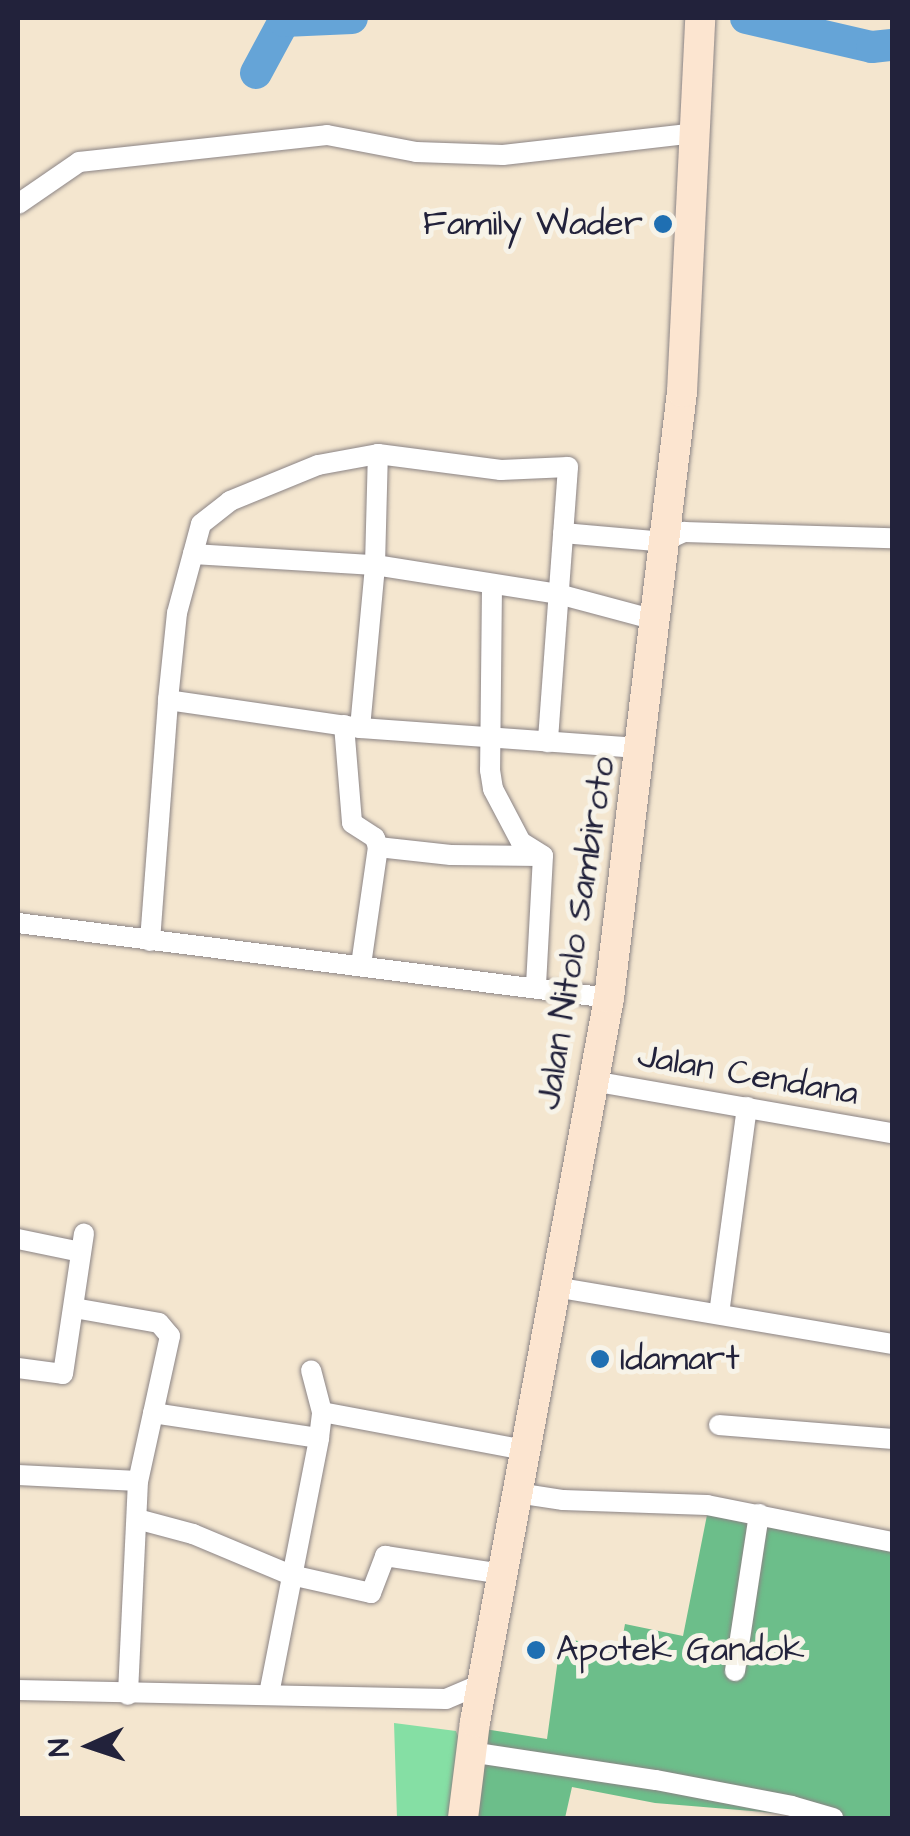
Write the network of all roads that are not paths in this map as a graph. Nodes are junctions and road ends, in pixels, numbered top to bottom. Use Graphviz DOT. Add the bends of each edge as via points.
graph roads {
  1 [pos="700,18"];
  2 [pos="696,134"];
  3 [pos="18,204"];
  4 [pos="378,454"];
  5 [pos="563,533"];
  6 [pos="671,533"];
  7 [pos="892,538"];
  8 [pos="193,554"];
  9 [pos="375,565"];
  10 [pos="492,586"];
  11 [pos="558,594"];
  12 [pos="656,620"];
  13 [pos="168,700"];
  14 [pos="352,726"];
  15 [pos="488,738"];
  16 [pos="548,742"];
  17 [pos="642,748"];
  18 [pos="378,846"];
  19 [pos="543,856"];
  20 [pos="18,923"];
  21 [pos="150,941"];
  22 [pos="362,965"];
  23 [pos="536,986"];
  24 [pos="609,998"];
  25 [pos="593,1081"];
  26 [pos="747,1106"];
  27 [pos="892,1133"];
  28 [pos="18,1239"];
  29 [pos="555,1287"];
  30 [pos="74,1308"];
  31 [pos="719,1314"];
  32 [pos="892,1344"];
  33 [pos="18,1368"];
  34 [pos="311,1370"];
  35 [pos="322,1412"];
  36 [pos="152,1413"];
  37 [pos="719,1424"];
  38 [pos="319,1438"];
  39 [pos="892,1438"];
  40 [pos="525,1450"];
  41 [pos="18,1476"];
  42 [pos="138,1481"];
  43 [pos="518,1493"];
  44 [pos="759,1514"];
  45 [pos="137,1520"];
  46 [pos="892,1542"];
  47 [pos="502,1574"];
  48 [pos="291,1575"];
  49 [pos="736,1671"];
  50 [pos="482,1684"];
  51 [pos="18,1690"];
  52 [pos="269,1694"];
  53 [pos="128,1695"];
  54 [pos="446,1699"];
  55 [pos="472,1737"];
  56 [pos="462,1818"];
  57 [pos="833,1818"];
  1 -- 2 [label="street, Jalan Nitolo Sambiroto"];
  2 -- 3 [label="street" via="504,155 416,152 327,136 79,162"];
  2 -- 6 [label="street, Jalan Nitolo Sambiroto"];
  4 -- 5 [label="street" via="501,470 568,467"];
  4 -- 8 [label="street" via="318,465 230,500 201,524"];
  4 -- 9 [label="street"];
  5 -- 6 [label="street"];
  5 -- 11 [label="street"];
  6 -- 7 [label="street"];
  6 -- 12 [label="street, Jalan Nitolo Sambiroto"];
  8 -- 9 [label="street"];
  8 -- 13 [label="street" via="177,613"];
  9 -- 10 [label="street"];
  9 -- 14 [label="street"];
  10 -- 11 [label="street"];
  10 -- 15 [label="street"];
  11 -- 12 [label="street"];
  11 -- 16 [label="street"];
  12 -- 17 [label="street, Jalan Nitolo Sambiroto"];
  13 -- 14 [label="street"];
  13 -- 21 [label="street"];
  14 -- 15 [label="street"];
  14 -- 18 [label="street" via="352,823"];
  15 -- 16 [label="street"];
  15 -- 19 [label="street" via="493,789 521,842"];
  16 -- 17 [label="street"];
  17 -- 24 [label="street, Jalan Nitolo Sambiroto"];
  18 -- 19 [label="street"];
  18 -- 22 [label="street"];
  19 -- 23 [label="street"];
  20 -- 21 [label="street"];
  21 -- 22 [label="street"];
  22 -- 23 [label="street"];
  23 -- 24 [label="street"];
  24 -- 25 [label="street, Jalan Nitolo Sambiroto"];
  25 -- 26 [label="street, Jalan Cendana"];
  25 -- 29 [label="street, Jalan Nitolo Sambiroto"];
  26 -- 27 [label="street, Jalan Cendana"];
  26 -- 31 [label="street"];
  28 -- 30 [label="street" via="83,1243"];
  29 -- 31 [label="street"];
  29 -- 40 [label="street, Jalan Nitolo Sambiroto"];
  30 -- 33 [label="street" via="63,1374"];
  30 -- 36 [label="street" via="166,1329 170,1336"];
  31 -- 32 [label="street"];
  34 -- 35 [label="street"];
  35 -- 38 [label="street"];
  35 -- 40 [label="street"];
  36 -- 38 [label="street"];
  36 -- 42 [label="street"];
  37 -- 39 [label="street"];
  38 -- 48 [label="street"];
  40 -- 43 [label="street, Jalan Nitolo Sambiroto"];
  41 -- 42 [label="street"];
  42 -- 45 [label="street"];
  43 -- 44 [label="street"];
  43 -- 47 [label="street, Jalan Nitolo Sambiroto"];
  44 -- 46 [label="street"];
  44 -- 49 [label="street"];
  45 -- 48 [label="street" via="193,1534"];
  45 -- 53 [label="street"];
  47 -- 48 [label="street" via="385,1556 371,1593"];
  47 -- 50 [label="street, Jalan Nitolo Sambiroto"];
  48 -- 52 [label="street"];
  50 -- 54 [label="street"];
  50 -- 55 [label="street, Jalan Nitolo Sambiroto"];
  51 -- 53 [label="street"];
  52 -- 53 [label="street"];
  52 -- 54 [label="street"];
  54 -- 55 [label="street"];
  55 -- 56 [label="street, Jalan Nitolo Sambiroto"];
  55 -- 57 [label="street"];
}
